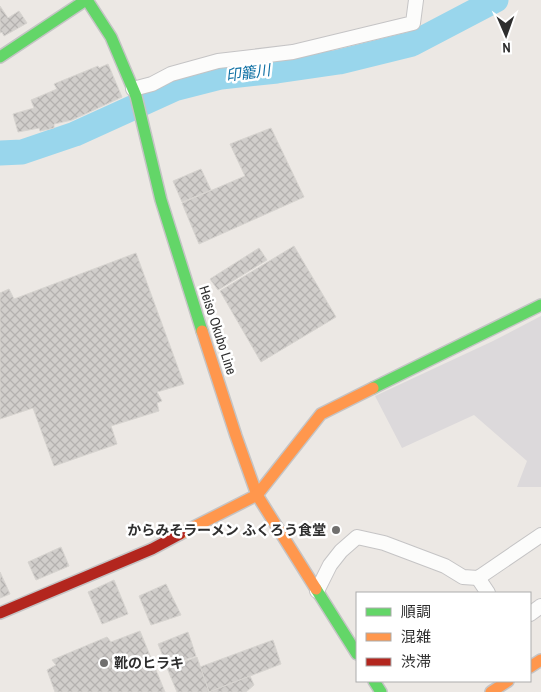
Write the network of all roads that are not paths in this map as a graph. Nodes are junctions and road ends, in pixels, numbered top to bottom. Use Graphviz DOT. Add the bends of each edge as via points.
graph roads {
  1 [pos="86,0"];
  2 [pos="416,0"];
  3 [pos="0,58"];
  4 [pos="134,92"];
  5 [pos="541,305"];
  6 [pos="258,495"];
  7 [pos="541,535"];
  8 [pos="478,578"];
  9 [pos="317,591"];
  10 [pos="487,592"];
  11 [pos="0,613"];
  12 [pos="356,652"];
  13 [pos="506,682"];
  14 [pos="491,692"];
  1 -- 3 [label="street"];
  1 -- 4 [label="street, Heiso Okubo Line" via="110,37"];
  2 -- 4 [label="street" via="413,23 293,52 218,62 171,74"];
  4 -- 6 [label="street, Heiso Okubo Line" via="161,200"];
  5 -- 6 [label="street" via="321,414"];
  6 -- 9 [label="street, Heiso Okubo Line"];
  6 -- 11 [label="street" via="152,549"];
  7 -- 8 [label="street"];
  8 -- 9 [label="street" via="463,577 445,566 384,543 357,537 330,565"];
  8 -- 10 [label="street"];
  9 -- 12 [label="street, Heiso Okubo Line"];
  13 -- 14 [label="street"];
}
